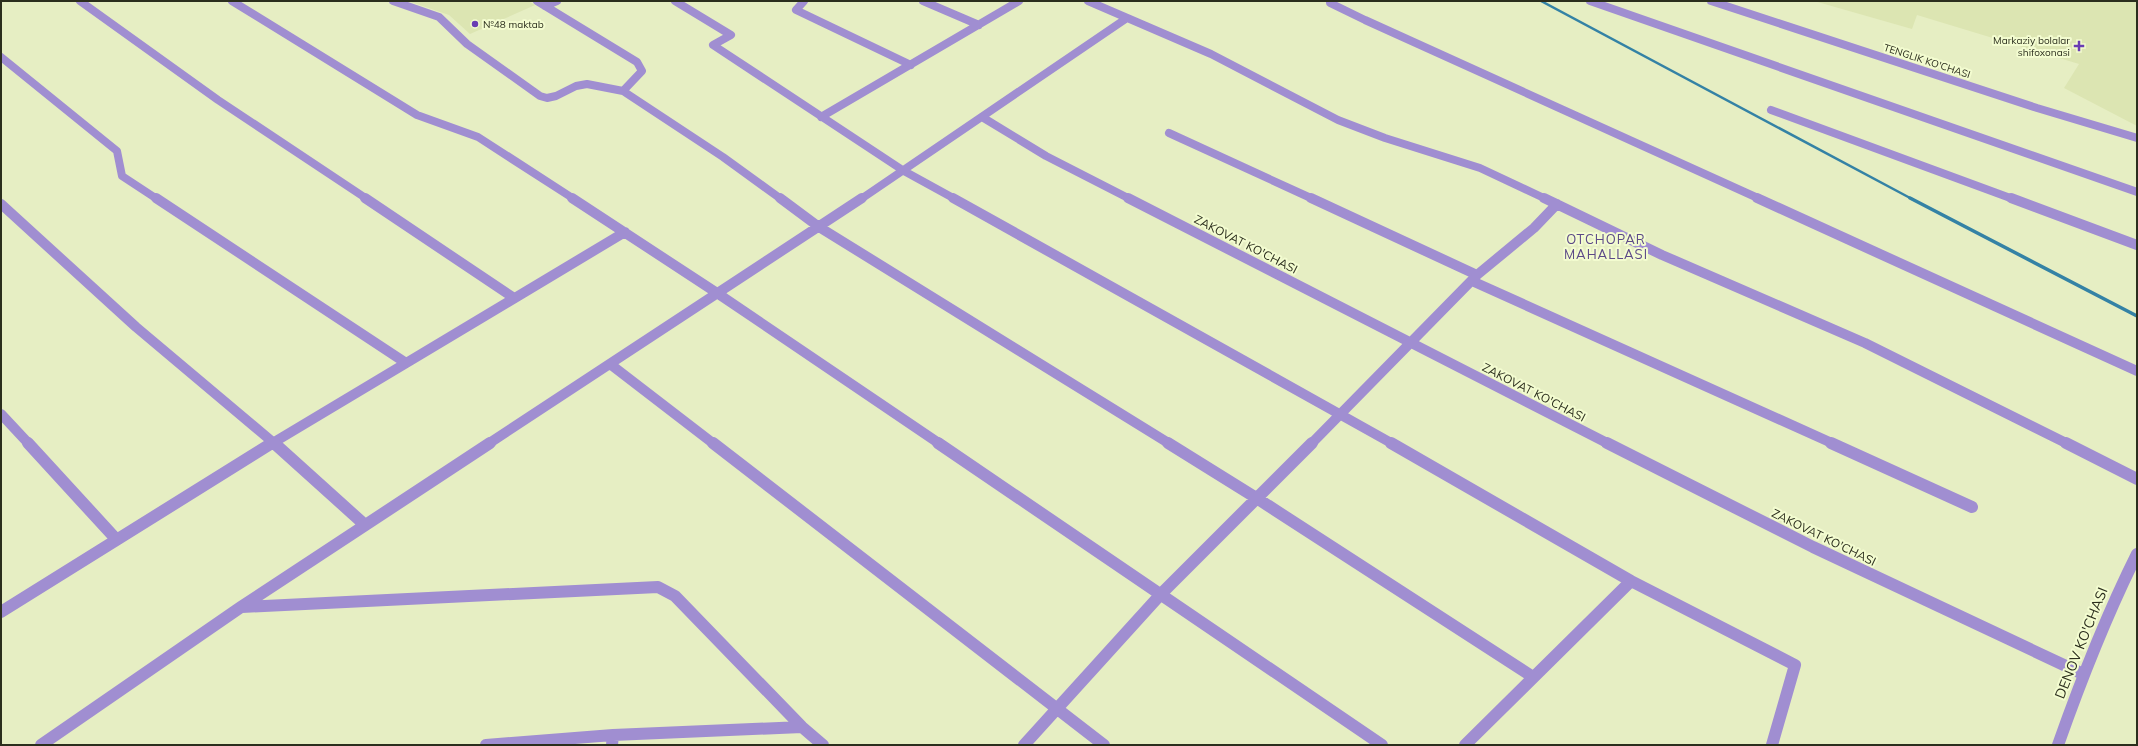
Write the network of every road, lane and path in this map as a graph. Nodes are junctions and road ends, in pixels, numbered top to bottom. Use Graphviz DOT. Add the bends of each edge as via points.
graph roads {
  1 [pos="80,1"];
  2 [pos="232,1"];
  3 [pos="393,1"];
  4 [pos="537,1"];
  5 [pos="556,1"];
  6 [pos="675,1"];
  7 [pos="804,1"];
  8 [pos="923,1"];
  9 [pos="1019,1"];
  10 [pos="1088,1"];
  11 [pos="1330,1"];
  12 [pos="1590,1"];
  13 [pos="1711,1"];
  14 [pos="545,6"];
  15 [pos="1127,18"];
  16 [pos="979,25"];
  17 [pos="1,57"];
  18 [pos="911,65"];
  19 [pos="623,91"];
  20 [pos="1771,110"];
  21 [pos="821,117"];
  22 [pos="982,117"];
  23 [pos="1169,133"];
  24 [pos="2137,138"];
  25 [pos="904,171"];
  26 [pos="2137,192"];
  27 [pos="1,204"];
  28 [pos="1557,204"];
  29 [pos="819,227"];
  30 [pos="625,232"];
  31 [pos="2137,245"];
  32 [pos="1474,278"];
  33 [pos="717,293"];
  34 [pos="514,298"];
  35 [pos="1410,344"];
  36 [pos="406,363"];
  37 [pos="610,364"];
  38 [pos="2137,371"];
  39 [pos="1,414"];
  40 [pos="1340,414"];
  41 [pos="273,443"];
  42 [pos="2137,479"];
  43 [pos="1258,499"];
  44 [pos="1972,507"];
  45 [pos="364,526"];
  46 [pos="116,539"];
  47 [pos="2137,554"];
  48 [pos="1631,581"];
  49 [pos="1161,594"];
  50 [pos="241,607"];
  51 [pos="1,612"];
  52 [pos="2083,674"];
  53 [pos="1533,677"];
  54 [pos="1057,708"];
  55 [pos="802,726"];
  56 [pos="613,740"];
  57 [pos="41,745"];
  58 [pos="486,745"];
  59 [pos="823,745"];
  60 [pos="1024,745"];
  61 [pos="1104,745"];
  62 [pos="1382,745"];
  63 [pos="1466,745"];
  64 [pos="1772,745"];
  65 [pos="2058,745"];
  1 -- 34 [label="street" via="218,100"];
  2 -- 30 [label="street" via="417,115 478,137"];
  3 -- 19 [label="street" via="439,17 467,44 540,96 556,96 576,86 587,84"];
  4 -- 14 [label="street"];
  5 -- 14 [label="street"];
  6 -- 21 [label="street" via="731,35 713,45"];
  7 -- 18 [label="street" via="796,10"];
  8 -- 16 [label="street"];
  9 -- 16 [label="street"];
  10 -- 15 [label="street"];
  11 -- 38 [label="street" via="1365,20"];
  12 -- 26 [label="street"];
  13 -- 24 [label="street, TENGLIK KO'CHASI"];
  14 -- 19 [label="street" via="637,62 642,71"];
  15 -- 22 [label="street"];
  15 -- 28 [label="street" via="1211,54 1338,120 1385,138 1480,168"];
  16 -- 18 [label="street"];
  17 -- 36 [label="street" via="117,151 122,176"];
  18 -- 21 [label="street"];
  19 -- 29 [label="street" via="722,157"];
  20 -- 31 [label="street"];
  21 -- 25 [label="street"];
  22 -- 25 [label="street"];
  22 -- 35 [label="street, ZAKOVAT KO'CHASI" via="1046,156"];
  23 -- 32 [label="street"];
  25 -- 29 [label="street"];
  25 -- 40 [label="street"];
  27 -- 41 [label="street" via="136,327"];
  28 -- 32 [label="street" via="1534,228"];
  28 -- 42 [label="street" via="1662,255 1865,343"];
  29 -- 33 [label="street"];
  29 -- 43 [label="street"];
  30 -- 33 [label="street"];
  30 -- 34 [label="street"];
  32 -- 35 [label="street"];
  32 -- 44 [label="street"];
  33 -- 37 [label="street"];
  33 -- 49 [label="street"];
  34 -- 36 [label="street"];
  35 -- 40 [label="street"];
  35 -- 52 [label="street, ZAKOVAT KO'CHASI" via="1813,547"];
  36 -- 41 [label="street"];
  37 -- 45 [label="street"];
  37 -- 54 [label="street"];
  39 -- 46 [label="street"];
  40 -- 43 [label="street"];
  40 -- 48 [label="street"];
  41 -- 45 [label="street"];
  41 -- 46 [label="street"];
  43 -- 49 [label="street"];
  43 -- 53 [label="street"];
  45 -- 50 [label="street"];
  46 -- 51 [label="street"];
  47 -- 52 [label="street, DENOV KO'CHASI"];
  48 -- 53 [label="street"];
  48 -- 64 [label="street" via="1795,665"];
  49 -- 54 [label="street"];
  49 -- 62 [label="street"];
  50 -- 55 [label="street" via="658,587 675,596"];
  50 -- 57 [label="street"];
  52 -- 65 [label="street, DENOV KO'CHASI"];
  53 -- 63 [label="street"];
  54 -- 60 [label="street"];
  54 -- 61 [label="street"];
  55 -- 56 [label="street"];
  55 -- 59 [label="street"];
  56 -- 58 [label="street"];
}
